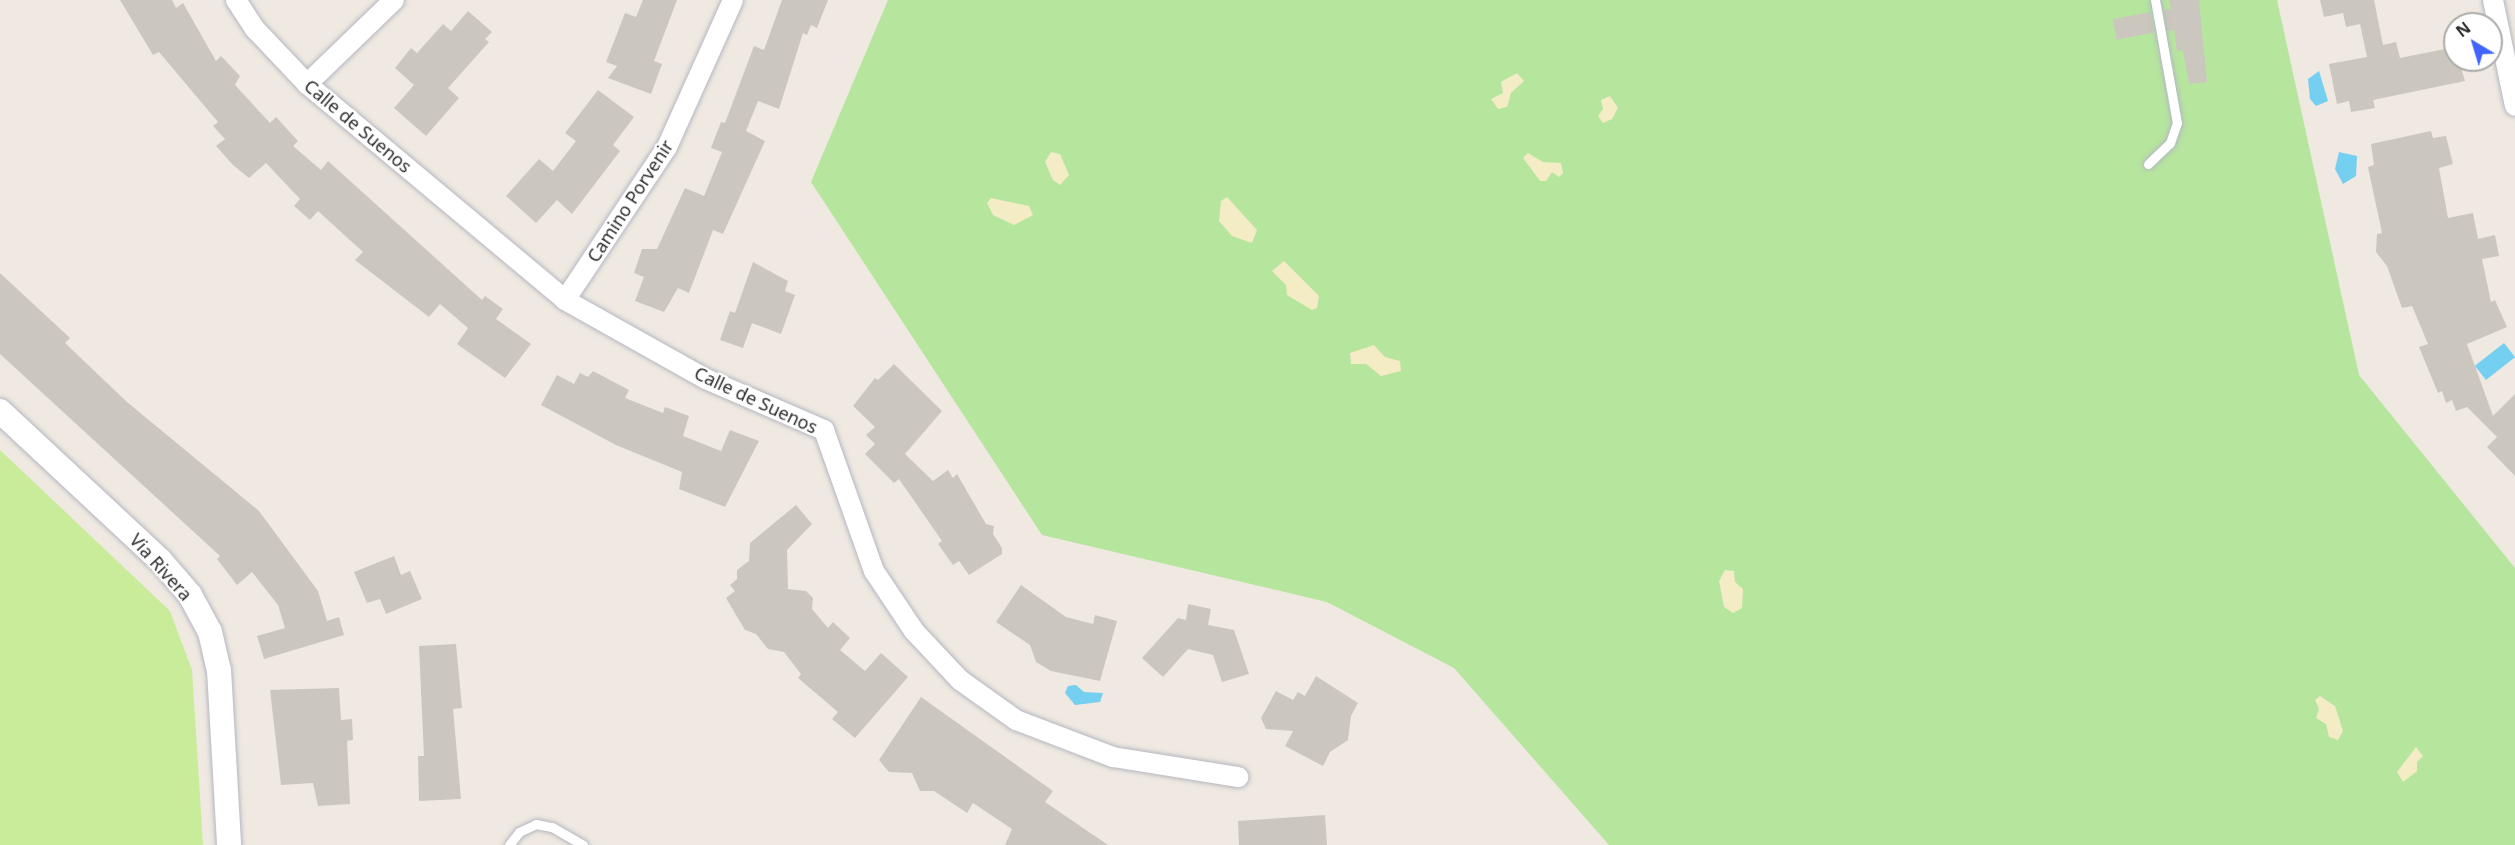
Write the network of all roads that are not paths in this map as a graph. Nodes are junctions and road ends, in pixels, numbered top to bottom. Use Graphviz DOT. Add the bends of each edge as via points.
graph roads {
  1 [pos="236,0"];
  2 [pos="394,0"];
  3 [pos="733,0"];
  4 [pos="2156,0"];
  5 [pos="2493,0"];
  6 [pos="307,84"];
  7 [pos="2515,106"];
  8 [pos="2148,164"];
  9 [pos="565,300"];
  10 [pos="0,411"];
  11 [pos="1238,777"];
  12 [pos="229,845"];
  13 [pos="509,845"];
  14 [pos="583,845"];
  1 -- 6 [label="street, Calle de Suenos" via="255,29"];
  2 -- 6 [label="street"];
  3 -- 9 [label="street, Camino Porvenir" via="667,147"];
  4 -- 8 [label="lane" via="2177,123 2170,143"];
  5 -- 7 [label="street"];
  6 -- 9 [label="street, Calle de Suenos"];
  9 -- 11 [label="street, Calle de Suenos" via="706,379 824,430 874,571 914,631 960,680 1016,720 1113,757"];
  10 -- 12 [label="street, Via Rivera" via="160,560 190,595 205,623 219,670"];
  13 -- 14 [label="lane" via="519,832 536,824 552,826"];
}
